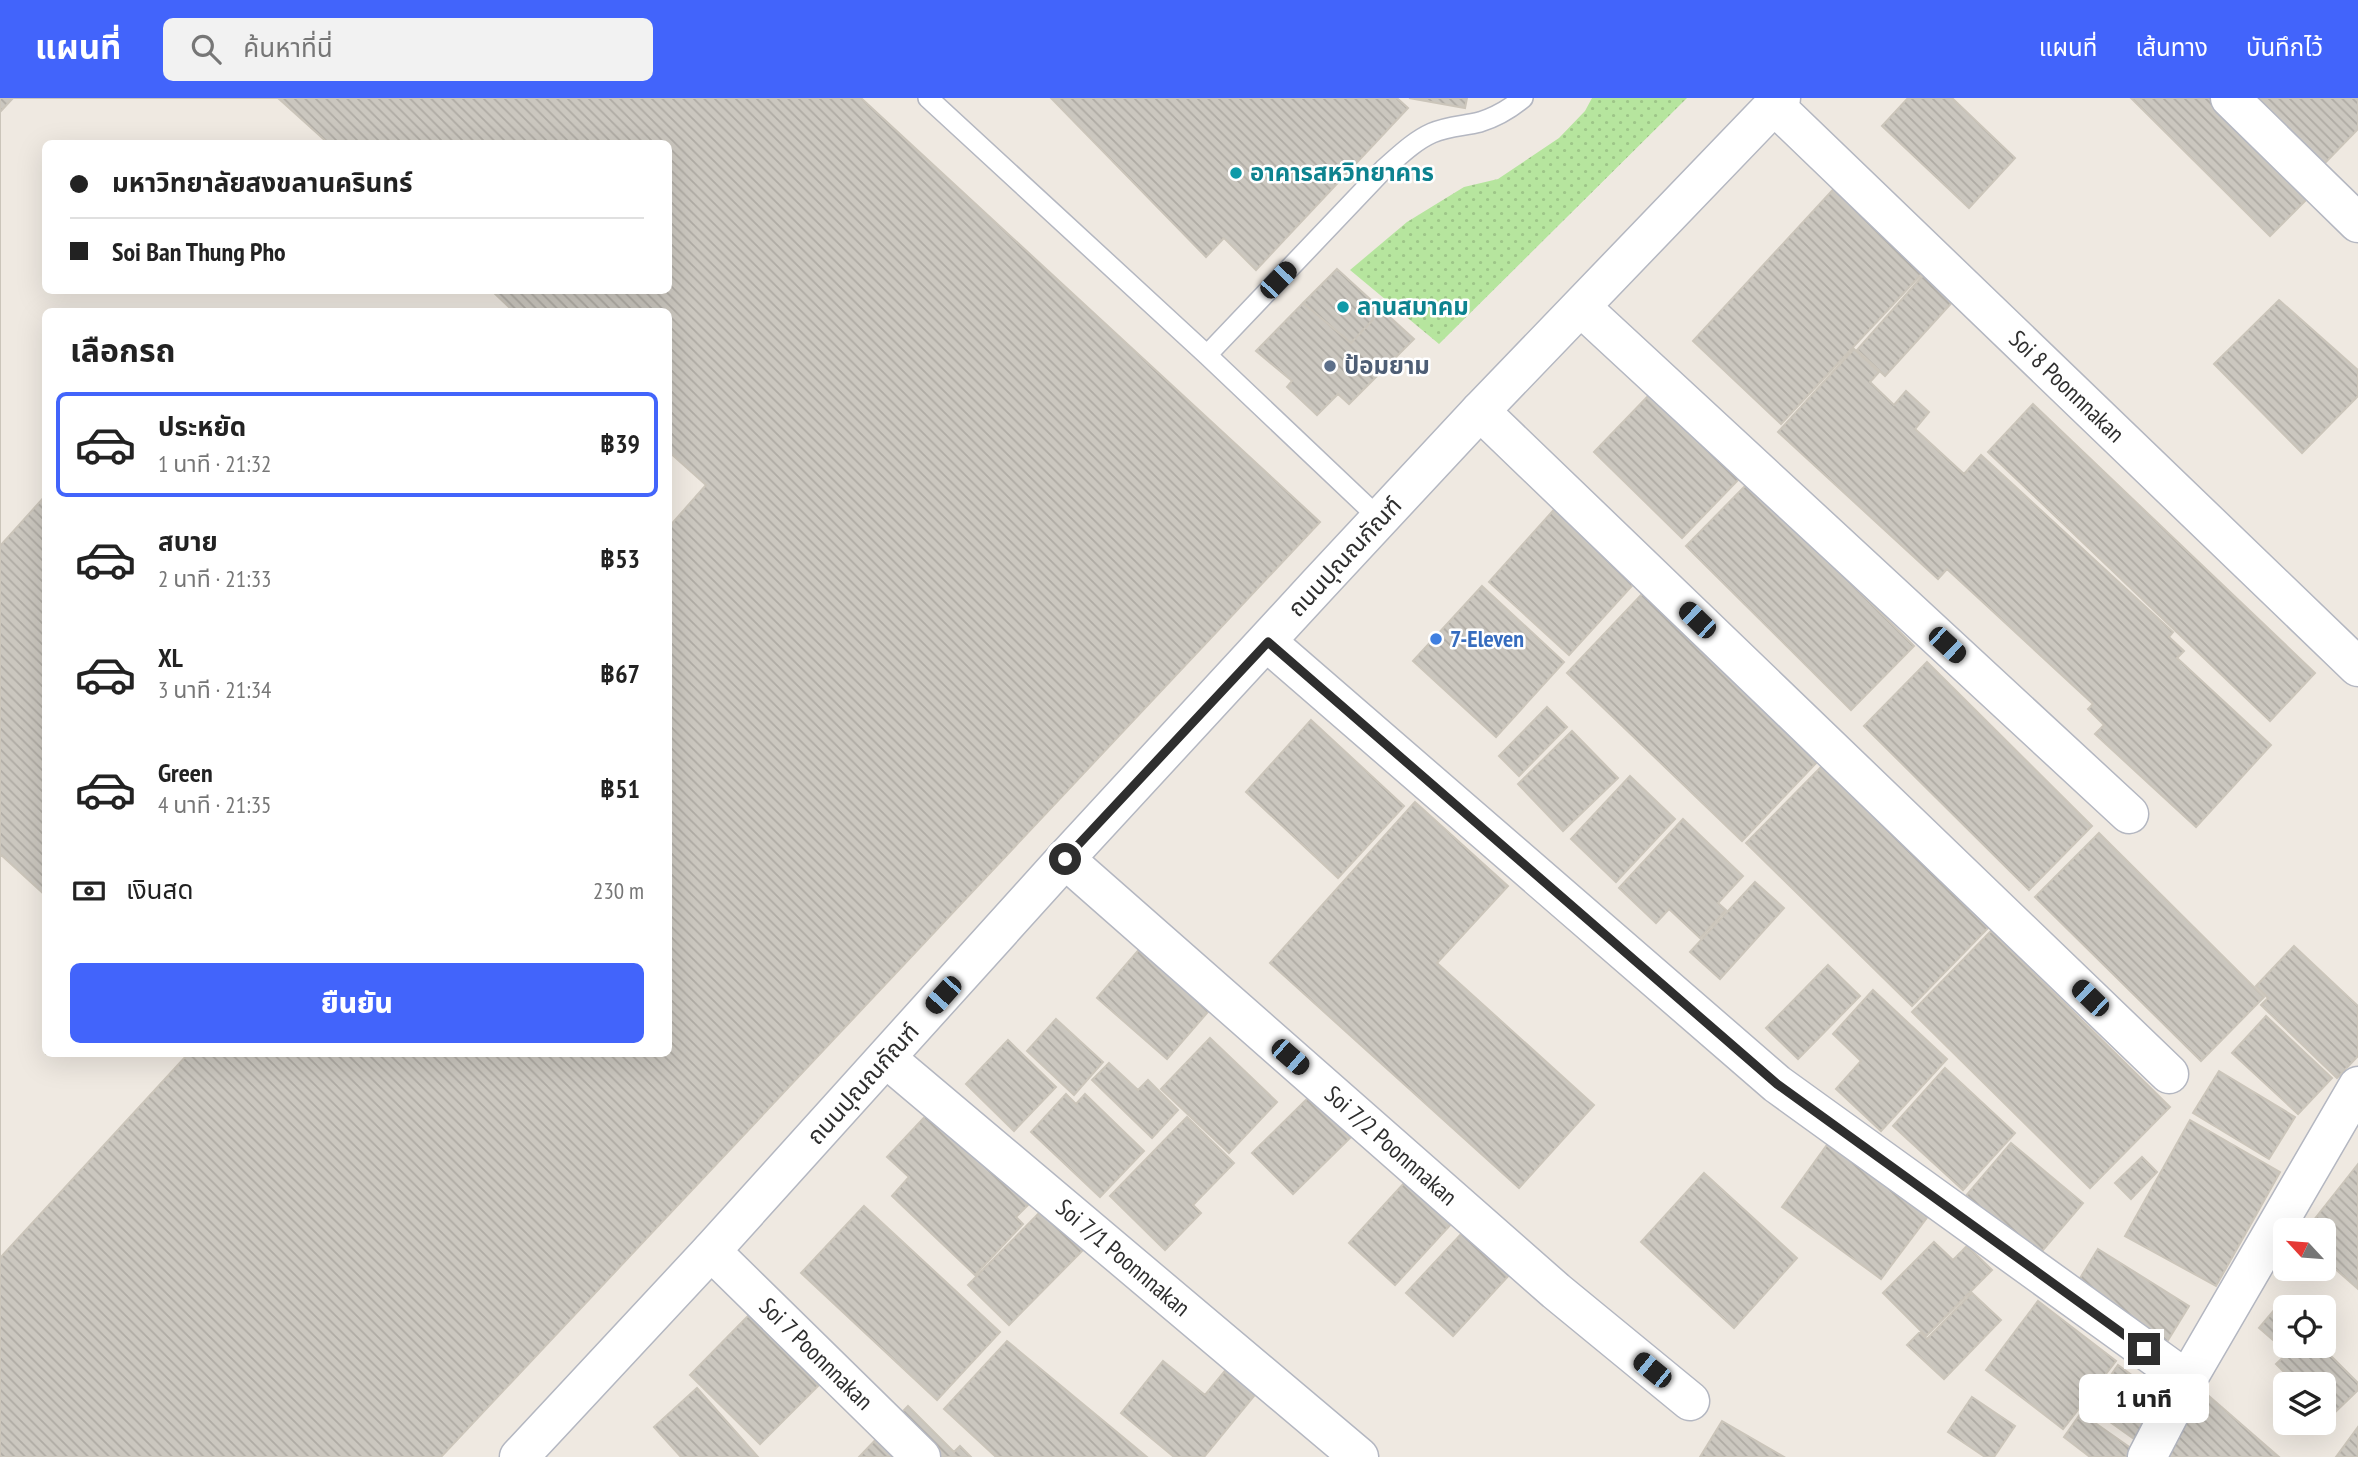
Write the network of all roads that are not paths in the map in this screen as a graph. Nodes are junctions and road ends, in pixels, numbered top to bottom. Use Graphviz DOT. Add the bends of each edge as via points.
graph roads {
  1 [pos="928,98"];
  2 [pos="1524,98"];
  3 [pos="2230,98"];
  4 [pos="1778,102"];
  5 [pos="2358,223"];
  6 [pos="1582,307"];
  7 [pos="1207,355"];
  8 [pos="1480,411"];
  9 [pos="1380,519"];
  10 [pos="1268,642"];
  11 [pos="2358,667"];
  12 [pos="2129,814"];
  13 [pos="1065,859"];
  14 [pos="886,1058"];
  15 [pos="2169,1074"];
  16 [pos="2358,1086"];
  17 [pos="711,1251"];
  18 [pos="2188,1380"];
  19 [pos="1690,1401"];
  20 [pos="524,1456"];
  21 [pos="921,1457"];
  22 [pos="1359,1457"];
  23 [pos="2147,1457"];
  1 -- 7 [label="lane"];
  2 -- 7 [label="lane" via="1480,122 1431,134 1408,149"];
  3 -- 5 [label="street"];
  4 -- 6 [label="street, ถนนปุณณกัณฑ์"];
  4 -- 11 [label="street, Soi 8 Poonnnakan"];
  6 -- 8 [label="street, ถนนปุณณกัณฑ์"];
  6 -- 12 [label="street"];
  7 -- 9 [label="lane"];
  8 -- 9 [label="street, ถนนปุณณกัณฑ์"];
  8 -- 15 [label="street"];
  9 -- 10 [label="street, ถนนปุณณกัณฑ์"];
  10 -- 13 [label="street, ถนนปุณณกัณฑ์"];
  10 -- 18 [label="street" via="1777,1084"];
  13 -- 14 [label="street, ถนนปุณณกัณฑ์"];
  13 -- 19 [label="street, Soi 7/2 Poonnnakan" via="1546,1282"];
  14 -- 17 [label="street, ถนนปุณณกัณฑ์"];
  14 -- 22 [label="street, Soi 7/1 Poonnnakan"];
  16 -- 18 [label="street"];
  17 -- 20 [label="street, ถนนปุณณกัณฑ์"];
  17 -- 21 [label="street, Soi 7 Poonnnakan"];
  18 -- 23 [label="street"];
}
